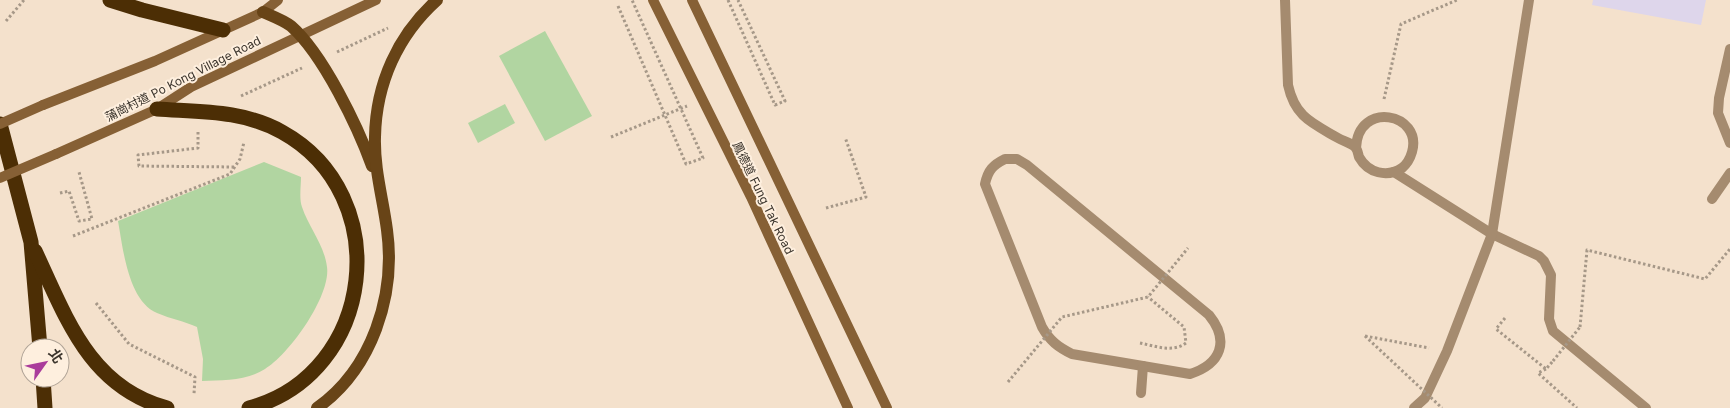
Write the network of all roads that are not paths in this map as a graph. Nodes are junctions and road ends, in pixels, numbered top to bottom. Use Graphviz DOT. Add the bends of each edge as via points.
graph roads {
  1 [pos="110,0"];
  2 [pos="278,0"];
  3 [pos="376,0"];
  4 [pos="437,0"];
  5 [pos="653,0"];
  6 [pos="692,0"];
  7 [pos="1285,0"];
  8 [pos="1528,0"];
  9 [pos="263,12"];
  10 [pos="223,30"];
  11 [pos="300,35"];
  12 [pos="1730,49"];
  13 [pos="157,109"];
  14 [pos="0,124"];
  15 [pos="1730,143"];
  16 [pos="1356,148"];
  17 [pos="1394,172"];
  18 [pos="1730,173"];
  19 [pos="0,178"];
  20 [pos="378,183"];
  21 [pos="1712,199"];
  22 [pos="1492,234"];
  23 [pos="31,242"];
  24 [pos="39,338"];
  25 [pos="1144,366"];
  26 [pos="44,388"];
  27 [pos="1141,392"];
  28 [pos="45,408"];
  29 [pos="167,408"];
  30 [pos="249,408"];
  31 [pos="317,408"];
  32 [pos="848,408"];
  33 [pos="886,408"];
  34 [pos="1414,408"];
  35 [pos="1646,408"];
  1 -- 10 [label="highway"];
  2 -- 9 [label="main road, 蒲崗村道 Po Kong Village Road"];
  3 -- 11 [label="main road, 蒲崗村道 Po Kong Village Road"];
  4 -- 20 [label="main road" via="409,30 385,77 376,119"];
  5 -- 32 [label="main road, 鳳德道 Fung Tak Road" via="750,197"];
  6 -- 33 [label="main road, 鳳德道 Fung Tak Road"];
  7 -- 16 [label="lane" via="1288,85 1294,104 1307,120"];
  8 -- 22 [label="lane"];
  9 -- 10 [label="main road, 蒲崗村道 Po Kong Village Road"];
  9 -- 11 [label="main road" via="289,24"];
  10 -- 14 [label="main road, 蒲崗村道 Po Kong Village Road, bridge"];
  11 -- 13 [label="main road, 蒲崗村道 Po Kong Village Road" via="191,86"];
  11 -- 20 [label="main road" via="358,129"];
  12 -- 15 [label="lane" via="1718,98 1718,113"];
  13 -- 19 [label="main road, 蒲崗村道 Po Kong Village Road, bridge"];
  13 -- 30 [label="highway" via="229,113 266,123 283,132 300,143 327,172 338,188 354,230 358,250 356,288 345,326 336,342 298,383 280,396"];
  14 -- 23 [label="highway"];
  16 -- 17 [label="lane" via="1370,169 1377,173"];
  16 -- 17 [label="lane" via="1359,132 1380,117 1397,119 1405,124 1413,140 1411,158 1403,168"];
  17 -- 22 [label="lane"];
  18 -- 21 [label="lane"];
  20 -- 31 [label="main road" via="389,255 386,299 374,336 359,362 336,392"];
  22 -- 34 [label="lane" via="1447,351 1424,398"];
  22 -- 35 [label="lane" via="1544,261 1551,275 1549,319 1553,331"];
  23 -- 24 [label="highway"];
  23 -- 29 [label="highway" via="89,357 120,386"];
  25 -- 25 [label="lane" via="1072,354 1049,339 988,195 985,184 995,164 1005,159 1017,159 1027,165 1209,314 1218,325 1220,351 1203,370 1190,374"];
  25 -- 27 [label="lane"];
  26 -- 28 [label="highway"];
}
